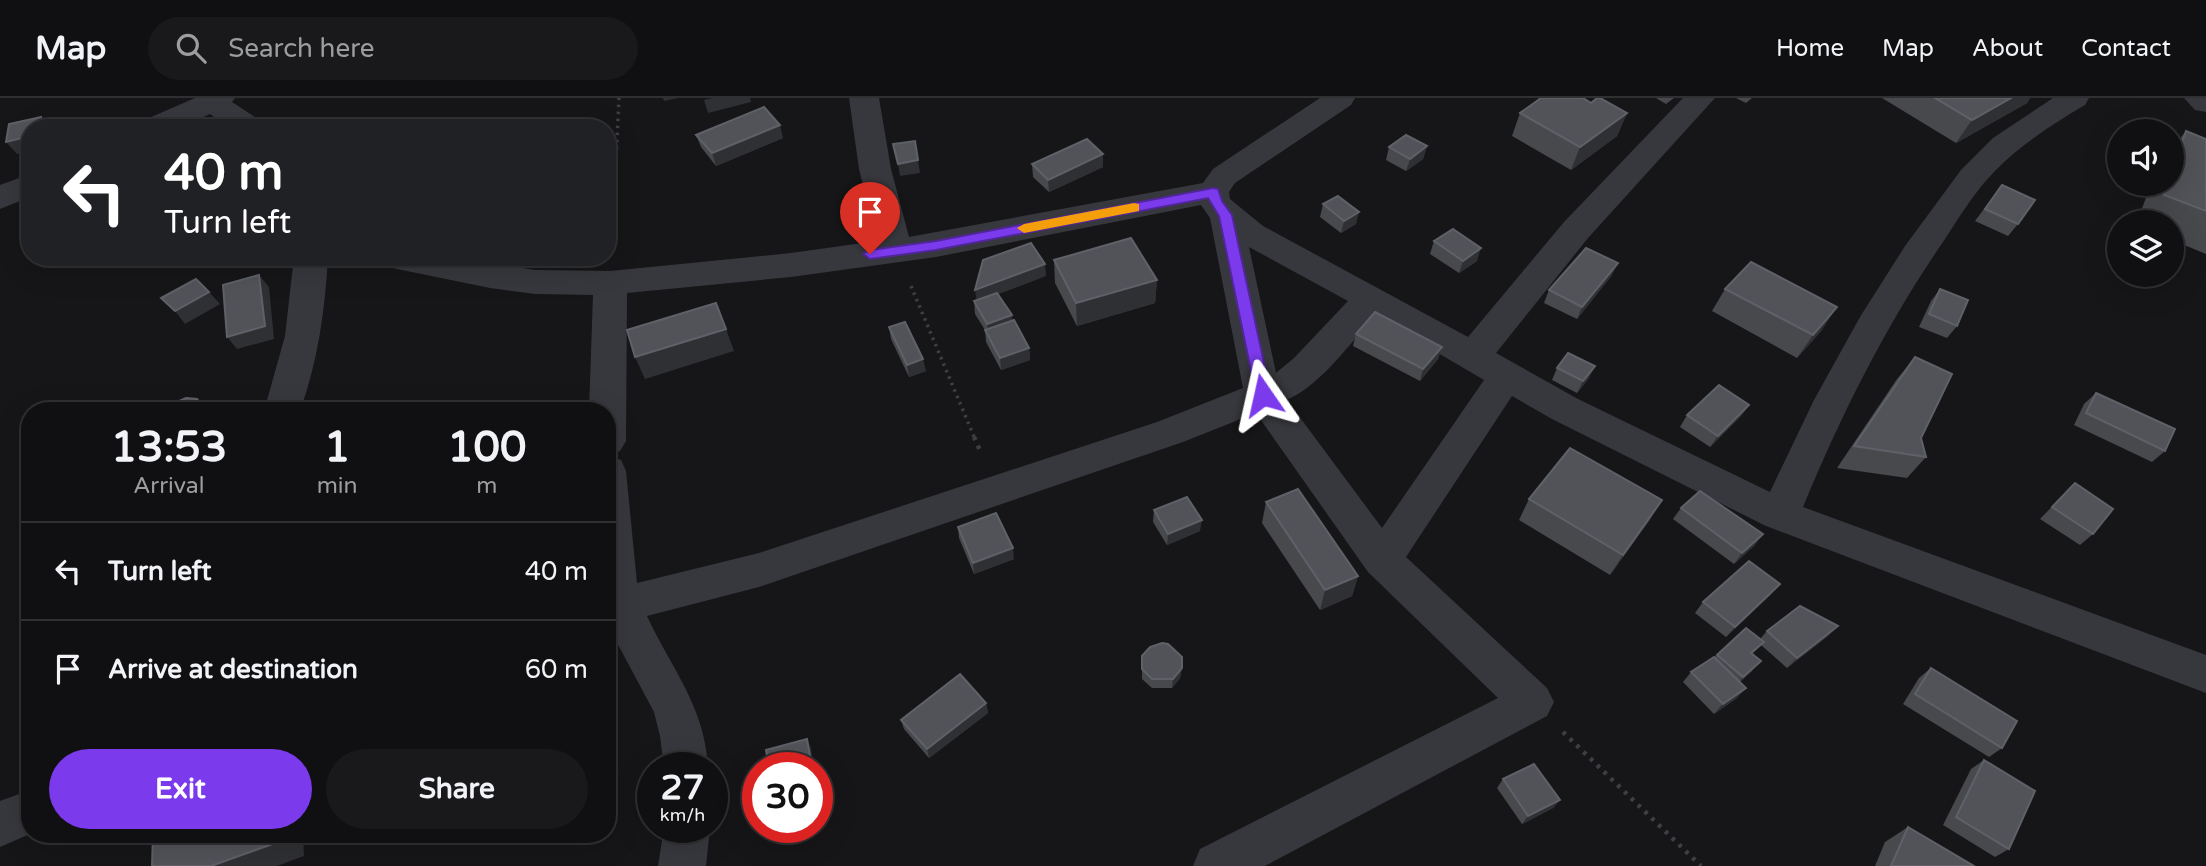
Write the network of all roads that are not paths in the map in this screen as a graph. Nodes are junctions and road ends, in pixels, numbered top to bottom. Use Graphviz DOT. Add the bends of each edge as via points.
graph roads {
  1 [pos="864,98"];
  2 [pos="1340,98"];
  3 [pos="1700,98"];
  4 [pos="2074,98"];
  5 [pos="2199,98"];
  6 [pos="216,100"];
  7 [pos="2206,103"];
  8 [pos="173,119"];
  9 [pos="239,119"];
  10 [pos="21,188"];
  11 [pos="0,198"];
  12 [pos="1220,204"];
  13 [pos="896,251"];
  14 [pos="311,266"];
  15 [pos="442,266"];
  16 [pos="610,283"];
  17 [pos="1371,298"];
  18 [pos="1473,356"];
  19 [pos="1507,375"];
  20 [pos="1263,395"];
  21 [pos="285,402"];
  22 [pos="608,402"];
  23 [pos="1780,515"];
  24 [pos="1382,560"];
  25 [pos="616,606"];
  26 [pos="616,607"];
  27 [pos="2206,674"];
  28 [pos="684,752"];
  29 [pos="21,816"];
  30 [pos="0,824"];
  31 [pos="685,843"];
  32 [pos="682,866"];
  33 [pos="1217,866"];
  1 -- 13 [label="street" via="875,169"];
  2 -- 12 [label="street" via="1224,176"];
  3 -- 18 [label="street" via="1576,230"];
  4 -- 23 [label="street" via="2040,118 1982,164 1928,238 1871,324 1808,447"];
  5 -- 7 [label="street"];
  6 -- 8 [label="street"];
  6 -- 9 [label="street"];
  10 -- 11 [label="street"];
  12 -- 13 [label="street"];
  12 -- 17 [label="street" via="1251,234"];
  12 -- 20 [label="street"];
  13 -- 16 [label="street"];
  14 -- 21 [label="street" via="298,357"];
  15 -- 16 [label="street" via="535,282"];
  16 -- 22 [label="street"];
  17 -- 18 [label="street"];
  17 -- 20 [label="street" via="1307,368"];
  18 -- 19 [label="street"];
  19 -- 23 [label="street" via="1565,409"];
  19 -- 24 [label="street"];
  20 -- 24 [label="street"];
  20 -- 25 [label="street" via="1170,432 758,570"];
  23 -- 27 [label="street"];
  24 -- 33 [label="street" via="1532,702"];
  26 -- 28 [label="street" via="674,707"];
  29 -- 30 [label="street"];
  31 -- 32 [label="street"];
}
